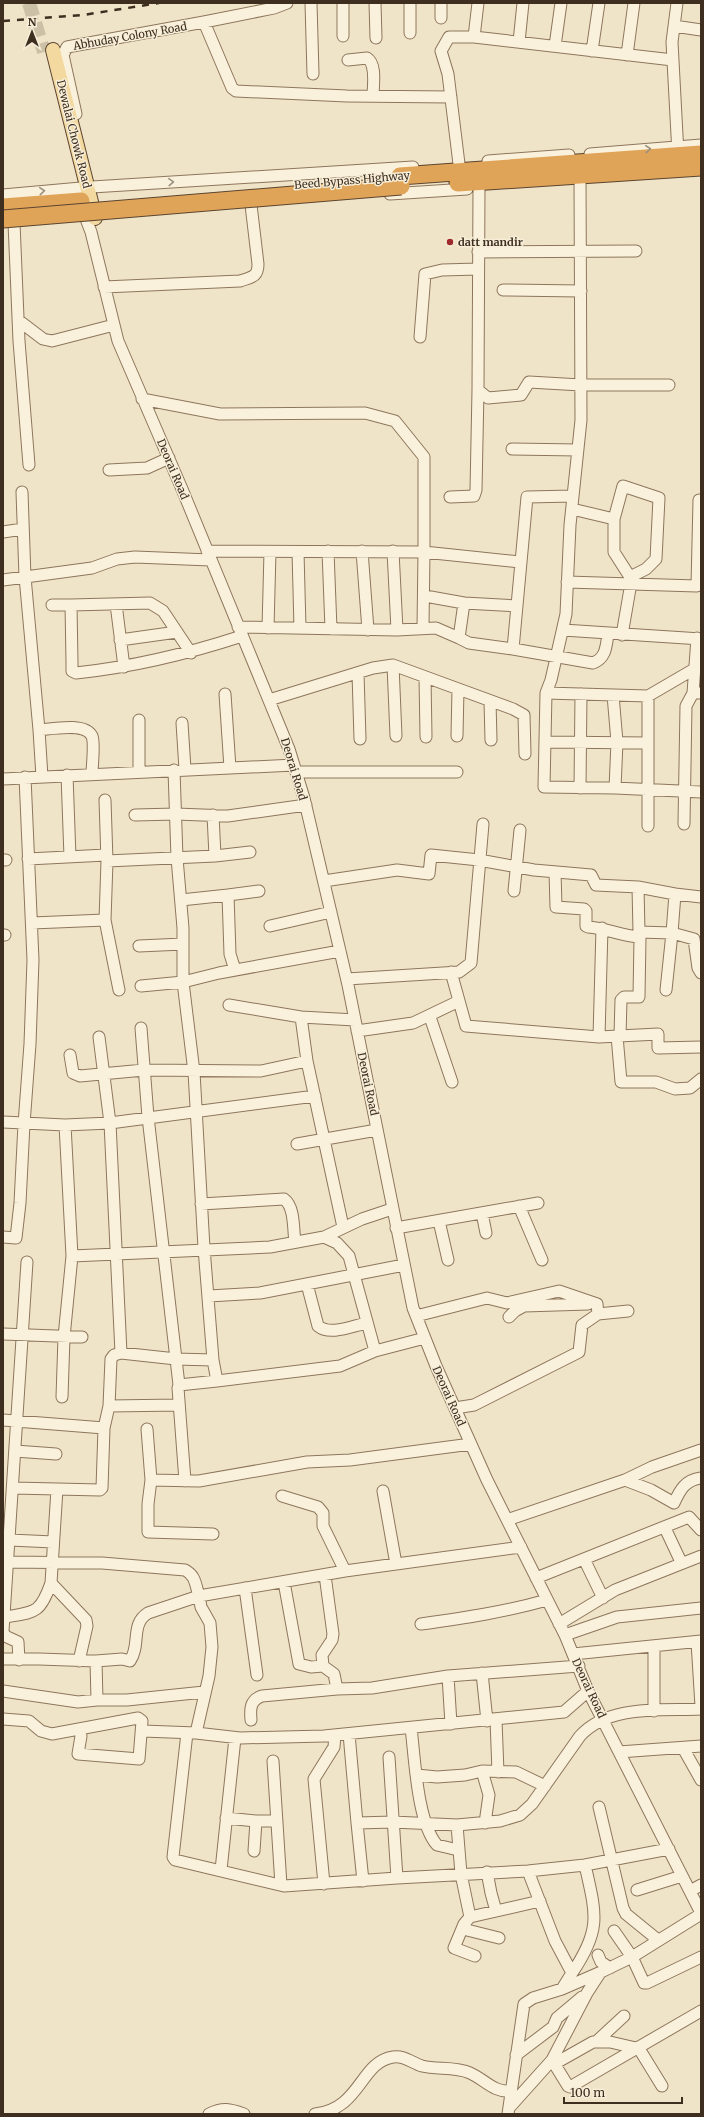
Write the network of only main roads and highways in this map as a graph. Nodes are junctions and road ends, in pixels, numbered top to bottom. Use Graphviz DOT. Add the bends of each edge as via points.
graph roads {
  1 [pos="48,51"];
  2 [pos="701,154"];
  3 [pos="701,167"];
  4 [pos="400,181"];
  5 [pos="3,208"];
  6 [pos="90,218"];
  7 [pos="7,222"];
  1 -- 6 [label="main road, Dewalai Chowk Road" via="86,187"];
  2 -- 4 [label="highway, Beed Bypass Highway" via="678,151"];
  3 -- 4 [label="highway, Beed Bypass Highway" via="581,179"];
  4 -- 5 [label="highway, Beed Bypass Highway"];
  4 -- 7 [label="highway, Beed Bypass Highway, bridge"];
}
